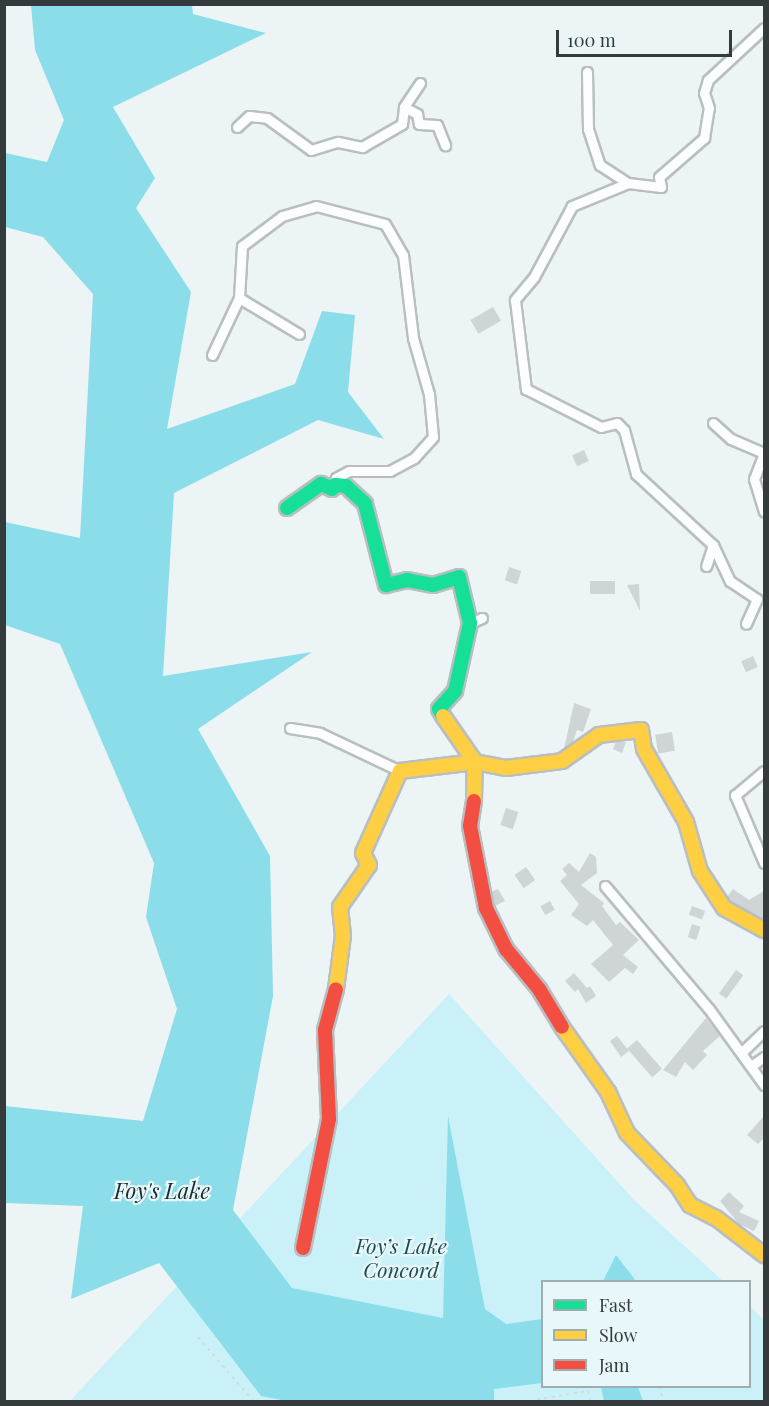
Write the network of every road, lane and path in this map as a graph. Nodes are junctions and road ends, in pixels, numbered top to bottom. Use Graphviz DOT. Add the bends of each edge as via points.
graph roads {
  1 [pos="765,28"];
  2 [pos="587,72"];
  3 [pos="420,83"];
  4 [pos="404,107"];
  5 [pos="237,127"];
  6 [pos="445,145"];
  7 [pos="628,183"];
  8 [pos="239,298"];
  9 [pos="299,334"];
  10 [pos="212,355"];
  11 [pos="713,423"];
  12 [pos="332,489"];
  13 [pos="287,508"];
  14 [pos="765,512"];
  15 [pos="713,545"];
  16 [pos="706,566"];
  17 [pos="746,624"];
  18 [pos="290,728"];
  19 [pos="475,762"];
  20 [pos="400,771"];
  21 [pos="765,771"];
  22 [pos="765,863"];
  23 [pos="605,886"];
  24 [pos="765,930"];
  25 [pos="765,1031"];
  26 [pos="742,1052"];
  27 [pos="765,1057"];
  28 [pos="751,1066"];
  29 [pos="765,1085"];
  30 [pos="303,1248"];
  31 [pos="765,1254"];
  32 [pos="198,1337"];
  33 [pos="254,1401"];
  34 [pos="522,1401"];
  35 [pos="591,1401"];
  1 -- 7 [label="street" via="708,80 704,93 709,108 704,138 659,177 661,187"];
  2 -- 7 [label="street" via="588,129 600,165"];
  3 -- 4 [label="street"];
  4 -- 5 [label="street" via="402,124 362,147 338,142 311,150 267,118 249,116"];
  4 -- 6 [label="street" via="417,114 418,124 437,125"];
  7 -- 15 [label="street" via="572,206 534,277 515,300 526,388 602,427 617,423 624,430 636,474"];
  8 -- 9 [label="street"];
  8 -- 10 [label="street"];
  8 -- 12 [label="street" via="242,246 282,216 316,207 385,224 403,255 413,338 429,394 433,437 414,458 390,471 349,471 336,478"];
  11 -- 14 [label="street" via="731,439 764,453 754,478"];
  12 -- 13 [label="street" via="321,484"];
  12 -- 19 [label="street" via="335,485 346,486 365,504 386,585 408,580 433,585 459,577 476,620 455,691 439,710"];
  15 -- 16 [label="street"];
  15 -- 17 [label="street" via="730,581 757,599"];
  18 -- 20 [label="street" via="320,733"];
  19 -- 20 [label="street"];
  19 -- 24 [label="street" via="506,768 562,761 599,735 641,730 644,749 686,822 700,871 723,908"];
  19 -- 31 [label="street" via="477,785 470,826 475,862 486,908 506,949 539,989 574,1047 608,1092 627,1133 677,1185 690,1205 716,1218"];
  20 -- 30 [label="street" via="363,853 369,865 340,907 342,936 334,1007 325,1030 329,1119"];
  21 -- 22 [label="street" via="735,795"];
  23 -- 26 [label="street"];
  25 -- 26 [label="street"];
  26 -- 28 [label="street"];
  27 -- 28 [label="street"];
  28 -- 29 [label="street"];
  32 -- 33 [label="path"];
  34 -- 35 [label="path" via="588,1391"];
}
